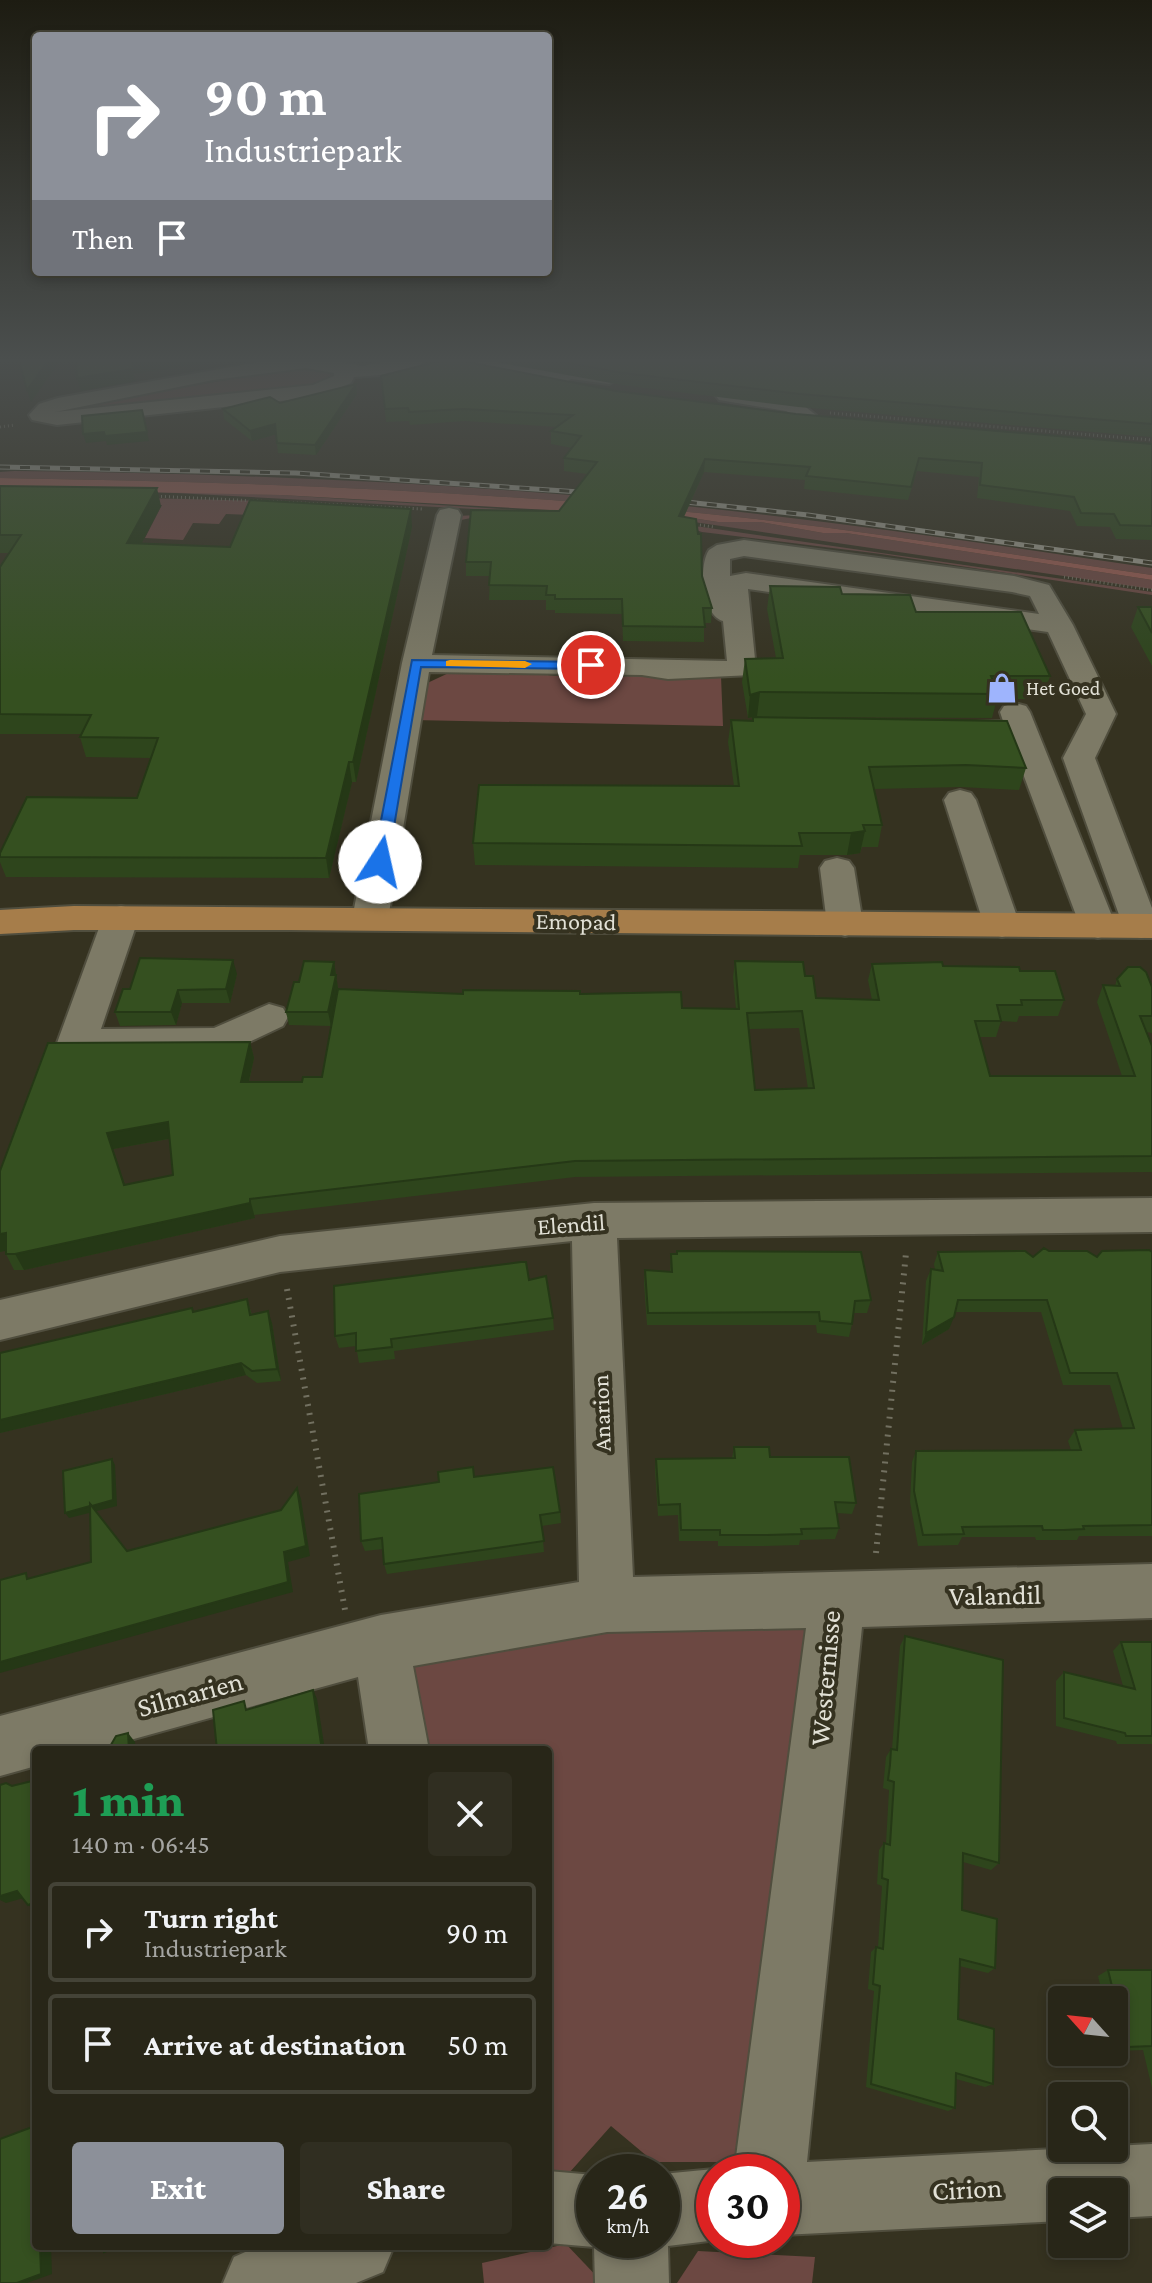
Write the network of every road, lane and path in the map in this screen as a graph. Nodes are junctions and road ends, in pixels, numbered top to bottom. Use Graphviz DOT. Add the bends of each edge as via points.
graph roads {
  1 [pos="142,496"];
  2 [pos="443,512"];
  3 [pos="681,522"];
  4 [pos="727,529"];
  5 [pos="1061,576"];
  6 [pos="1152,590"];
  7 [pos="1059,625"];
  8 [pos="739,640"];
  9 [pos="416,663"];
  10 [pos="928,729"];
  11 [pos="960,800"];
  12 [pos="837,868"];
  13 [pos="121,917"];
  14 [pos="370,919"];
  15 [pos="0,922"];
  16 [pos="845,924"];
  17 [pos="1002,925"];
  18 [pos="1098,926"];
  19 [pos="1147,926"];
  20 [pos="269,1017"];
  21 [pos="1152,1215"];
  22 [pos="909,1216"];
  23 [pos="594,1221"];
  24 [pos="280,1254"];
  25 [pos="0,1320"];
  26 [pos="1152,1591"];
  27 [pos="854,1599"];
  28 [pos="607,1605"];
  29 [pos="367,1646"];
  30 [pos="0,1746"];
  31 [pos="398,1746"];
  32 [pos="773,2154"];
  33 [pos="1152,2180"];
  34 [pos="800,2198"];
  35 [pos="552,2207"];
  36 [pos="576,2209"];
  37 [pos="347,2250"];
  38 [pos="631,2258"];
  39 [pos="260,2283"];
  40 [pos="632,2283"];
  1 -- 2 [label="path"];
  2 -- 9 [label="street"];
  3 -- 4 [label="path"];
  5 -- 6 [label="path"];
  7 -- 8 [label="street" via="736,582"];
  7 -- 8 [label="street" via="1040,591 1014,584 744,548 726,550 716,563 721,609"];
  7 -- 19 [label="street" via="1101,714 1079,758"];
  8 -- 9 [label="street" via="742,669 733,670"];
  9 -- 14 [label="street"];
  10 -- 18 [label="street" via="1018,721"];
  11 -- 17 [label="street"];
  12 -- 16 [label="street"];
  13 -- 14 [label="main road, Emopad"];
  13 -- 15 [label="main road, Emopad"];
  13 -- 20 [label="street" via="77,1043 220,1042"];
  14 -- 16 [label="main road, Emopad"];
  16 -- 17 [label="main road, Emopad"];
  17 -- 18 [label="main road, Emopad"];
  18 -- 19 [label="main road, Emopad"];
  21 -- 22 [label="street, Elendil"];
  22 -- 23 [label="street, Elendil"];
  22 -- 27 [label="path"];
  23 -- 24 [label="street, Elendil"];
  23 -- 28 [label="street, Anarion"];
  24 -- 25 [label="street, Elendil"];
  24 -- 29 [label="path"];
  26 -- 27 [label="street, Valandil"];
  27 -- 28 [label="street, Westernisse"];
  27 -- 32 [label="street, Westernisse"];
  28 -- 29 [label="street, Westernisse"];
  29 -- 30 [label="street, Silmarien"];
  29 -- 31 [label="street"];
  33 -- 34 [label="street, Cirion"];
  35 -- 36 [label="street"];
  37 -- 39 [label="street"];
  38 -- 40 [label="street"];
}
